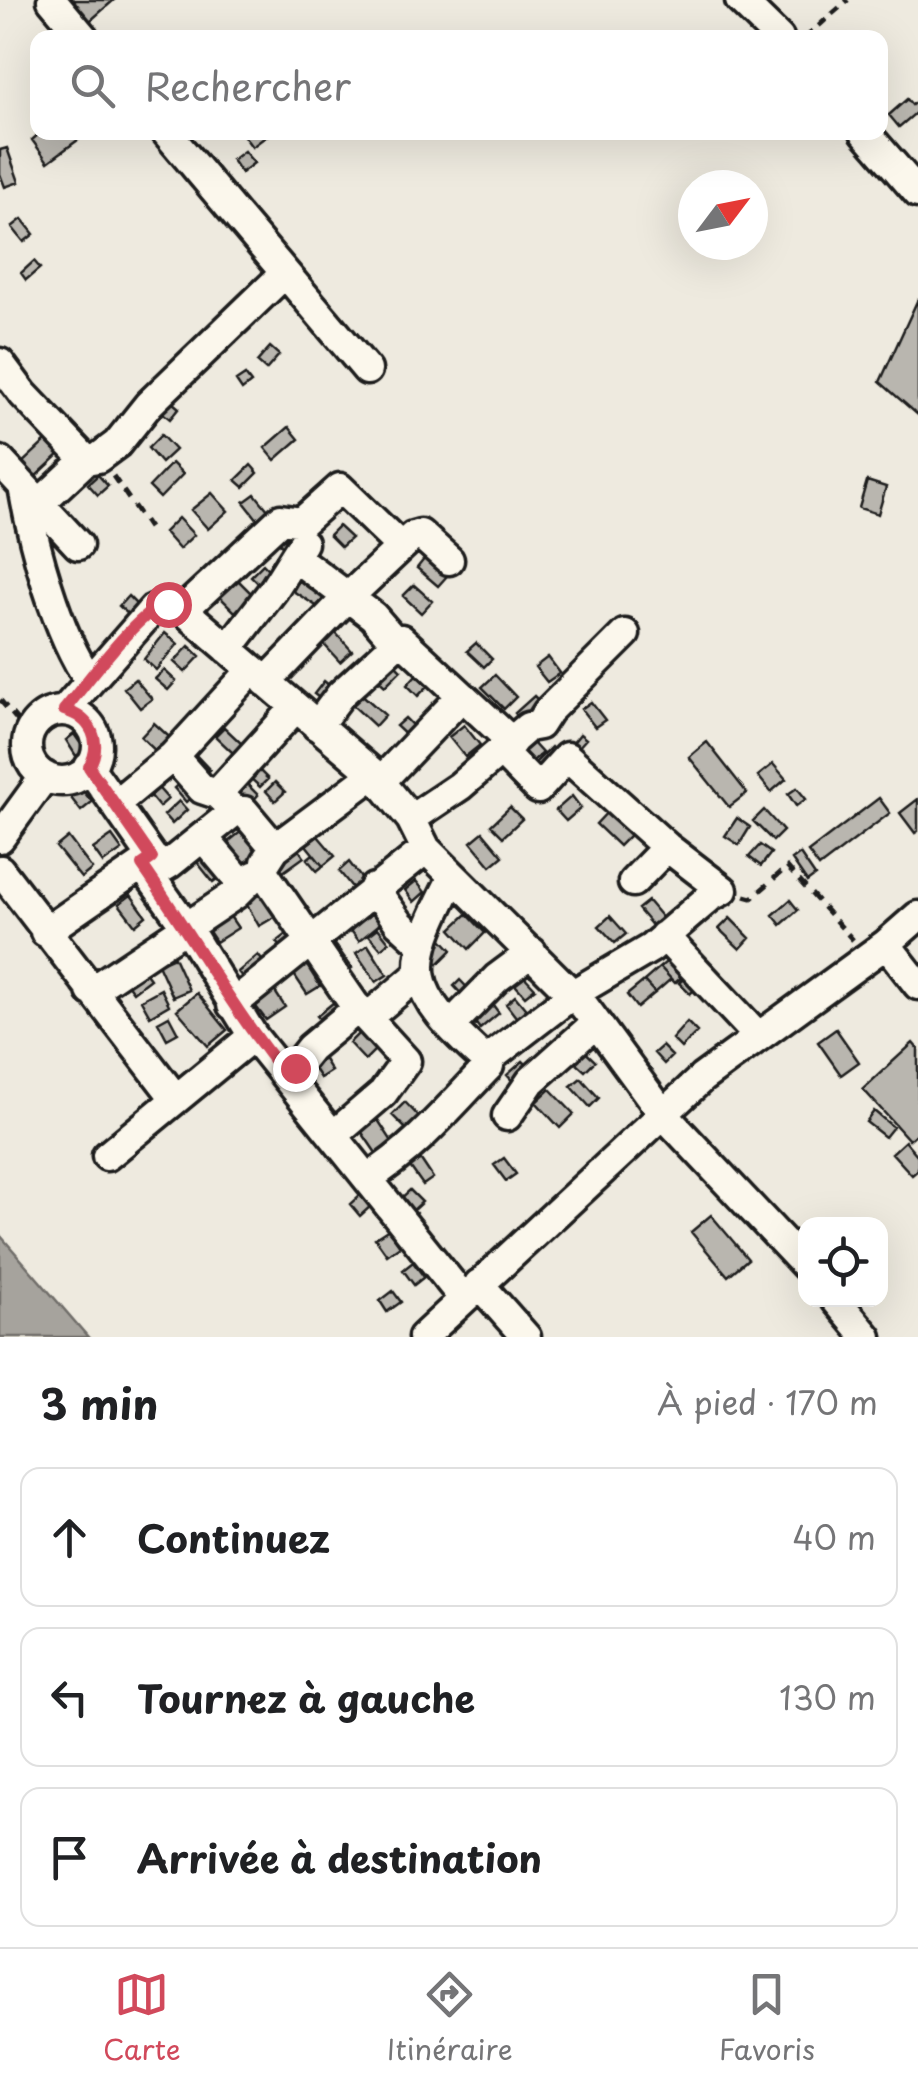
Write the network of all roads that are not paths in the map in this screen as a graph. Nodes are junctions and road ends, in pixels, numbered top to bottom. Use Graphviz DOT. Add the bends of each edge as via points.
graph roads {
  1 [pos="52,0"];
  2 [pos="740,0"];
  3 [pos="77,30"];
  4 [pos="770,30"];
  5 [pos="173,140"];
  6 [pos="872,140"];
  7 [pos="918,193"];
  8 [pos="285,273"];
  9 [pos="0,363"];
  10 [pos="366,370"];
  11 [pos="92,459"];
  12 [pos="0,461"];
  13 [pos="32,494"];
  14 [pos="302,522"];
  15 [pos="78,545"];
  16 [pos="401,547"];
  17 [pos="296,558"];
  18 [pos="450,560"];
  19 [pos="348,599"];
  20 [pos="183,610"];
  21 [pos="625,634"];
  22 [pos="401,639"];
  23 [pos="228,650"];
  24 [pos="259,676"];
  25 [pos="90,681"];
  26 [pos="462,696"];
  27 [pos="64,710"];
  28 [pos="306,716"];
  29 [pos="539,725"];
  30 [pos="507,747"];
  31 [pos="173,756"];
  32 [pos="567,758"];
  33 [pos="89,767"];
  34 [pos="45,776"];
  35 [pos="377,778"];
  36 [pos="226,802"];
  37 [pos="115,804"];
  38 [pos="411,820"];
  39 [pos="203,837"];
  40 [pos="0,838"];
  41 [pos="667,847"];
  42 [pos="426,850"];
  43 [pos="147,861"];
  44 [pos="261,869"];
  45 [pos="0,870"];
  46 [pos="453,877"];
  47 [pos="632,882"];
  48 [pos="374,888"];
  49 [pos="918,916"];
  50 [pos="187,928"];
  51 [pos="45,932"];
  52 [pos="664,936"];
  53 [pos="312,940"];
  54 [pos="422,944"];
  55 [pos="877,951"];
  56 [pos="532,952"];
  57 [pos="420,974"];
  58 [pos="918,985"];
  59 [pos="91,991"];
  60 [pos="574,994"];
  61 [pos="232,1005"];
  62 [pos="362,1013"];
  63 [pos="596,1023"];
  64 [pos="451,1025"];
  65 [pos="757,1035"];
  66 [pos="253,1036"];
  67 [pos="486,1061"];
  68 [pos="287,1077"];
  69 [pos="174,1098"];
  70 [pos="663,1114"];
  71 [pos="507,1116"];
  72 [pos="334,1135"];
  73 [pos="108,1156"];
  74 [pos="368,1178"];
  75 [pos="798,1257"];
  76 [pos="472,1291"];
  77 [pos="842,1307"];
  78 [pos="423,1337"];
  79 [pos="526,1337"];
  80 [pos="867,1337"];
  1 -- 3 [label="street"];
  2 -- 4 [label="street"];
  5 -- 8 [label="street"];
  6 -- 7 [label="street"];
  8 -- 10 [label="street"];
  8 -- 11 [label="street" via="148,404 117,444"];
  9 -- 11 [label="street" via="22,394"];
  11 -- 13 [label="street"];
  12 -- 13 [label="street"];
  13 -- 15 [label="street"];
  13 -- 25 [label="street" via="29,520 56,608"];
  14 -- 16 [label="street" via="340,488"];
  14 -- 17 [label="street"];
  14 -- 20 [label="street" via="280,518"];
  16 -- 18 [label="street" via="420,534"];
  16 -- 19 [label="street"];
  17 -- 19 [label="street"];
  17 -- 23 [label="street"];
  19 -- 22 [label="street"];
  19 -- 24 [label="street"];
  20 -- 23 [label="street"];
  20 -- 25 [label="street" via="168,604 153,610"];
  21 -- 29 [label="street"];
  22 -- 26 [label="street"];
  22 -- 28 [label="street"];
  23 -- 24 [label="street"];
  24 -- 28 [label="street"];
  24 -- 31 [label="street"];
  25 -- 27 [label="street"];
  26 -- 30 [label="street"];
  26 -- 35 [label="street"];
  27 -- 33 [label="street" via="91,727 96,747"];
  27 -- 34 [label="street" via="42,716 27,747"];
  28 -- 35 [label="street"];
  28 -- 36 [label="street"];
  29 -- 30 [label="street"];
  29 -- 32 [label="street"];
  30 -- 32 [label="street" via="538,789"];
  30 -- 38 [label="street"];
  31 -- 36 [label="street" via="202,788"];
  31 -- 37 [label="street"];
  32 -- 41 [label="street"];
  33 -- 34 [label="street" via="69,780"];
  33 -- 37 [label="street"];
  34 -- 40 [label="street"];
  35 -- 38 [label="street"];
  35 -- 44 [label="street"];
  36 -- 39 [label="street"];
  36 -- 44 [label="street" via="244,811"];
  37 -- 43 [label="street"];
  38 -- 42 [label="street"];
  39 -- 43 [label="street" via="164,866"];
  39 -- 44 [label="street"];
  41 -- 47 [label="street"];
  41 -- 52 [label="street" via="723,890"];
  42 -- 46 [label="street"];
  42 -- 48 [label="street"];
  43 -- 50 [label="street"];
  43 -- 51 [label="street"];
  44 -- 50 [label="street"];
  44 -- 53 [label="street"];
  45 -- 51 [label="street"];
  46 -- 54 [label="street"];
  46 -- 56 [label="street"];
  48 -- 53 [label="street"];
  48 -- 54 [label="street"];
  49 -- 55 [label="street"];
  50 -- 59 [label="street"];
  50 -- 61 [label="street"];
  51 -- 59 [label="street"];
  52 -- 60 [label="street"];
  52 -- 65 [label="street"];
  53 -- 61 [label="street"];
  53 -- 62 [label="street"];
  54 -- 57 [label="street"];
  55 -- 58 [label="street"];
  55 -- 65 [label="street"];
  56 -- 60 [label="street"];
  56 -- 64 [label="street"];
  57 -- 62 [label="street"];
  57 -- 64 [label="street" via="424,993"];
  59 -- 69 [label="street"];
  60 -- 63 [label="street"];
  60 -- 67 [label="street"];
  61 -- 66 [label="street"];
  62 -- 68 [label="street" via="310,1048"];
  62 -- 72 [label="street" via="406,1062 383,1093"];
  63 -- 70 [label="street"];
  63 -- 71 [label="street" via="530,1082"];
  64 -- 67 [label="street"];
  65 -- 70 [label="street"];
  66 -- 68 [label="street"];
  66 -- 69 [label="street"];
  67 -- 74 [label="street" via="399,1157"];
  68 -- 72 [label="street"];
  69 -- 73 [label="street"];
  70 -- 75 [label="street"];
  70 -- 76 [label="street"];
  72 -- 74 [label="street"];
  74 -- 76 [label="street"];
  76 -- 78 [label="street"];
  76 -- 79 [label="street"];
  77 -- 80 [label="street"];
}
